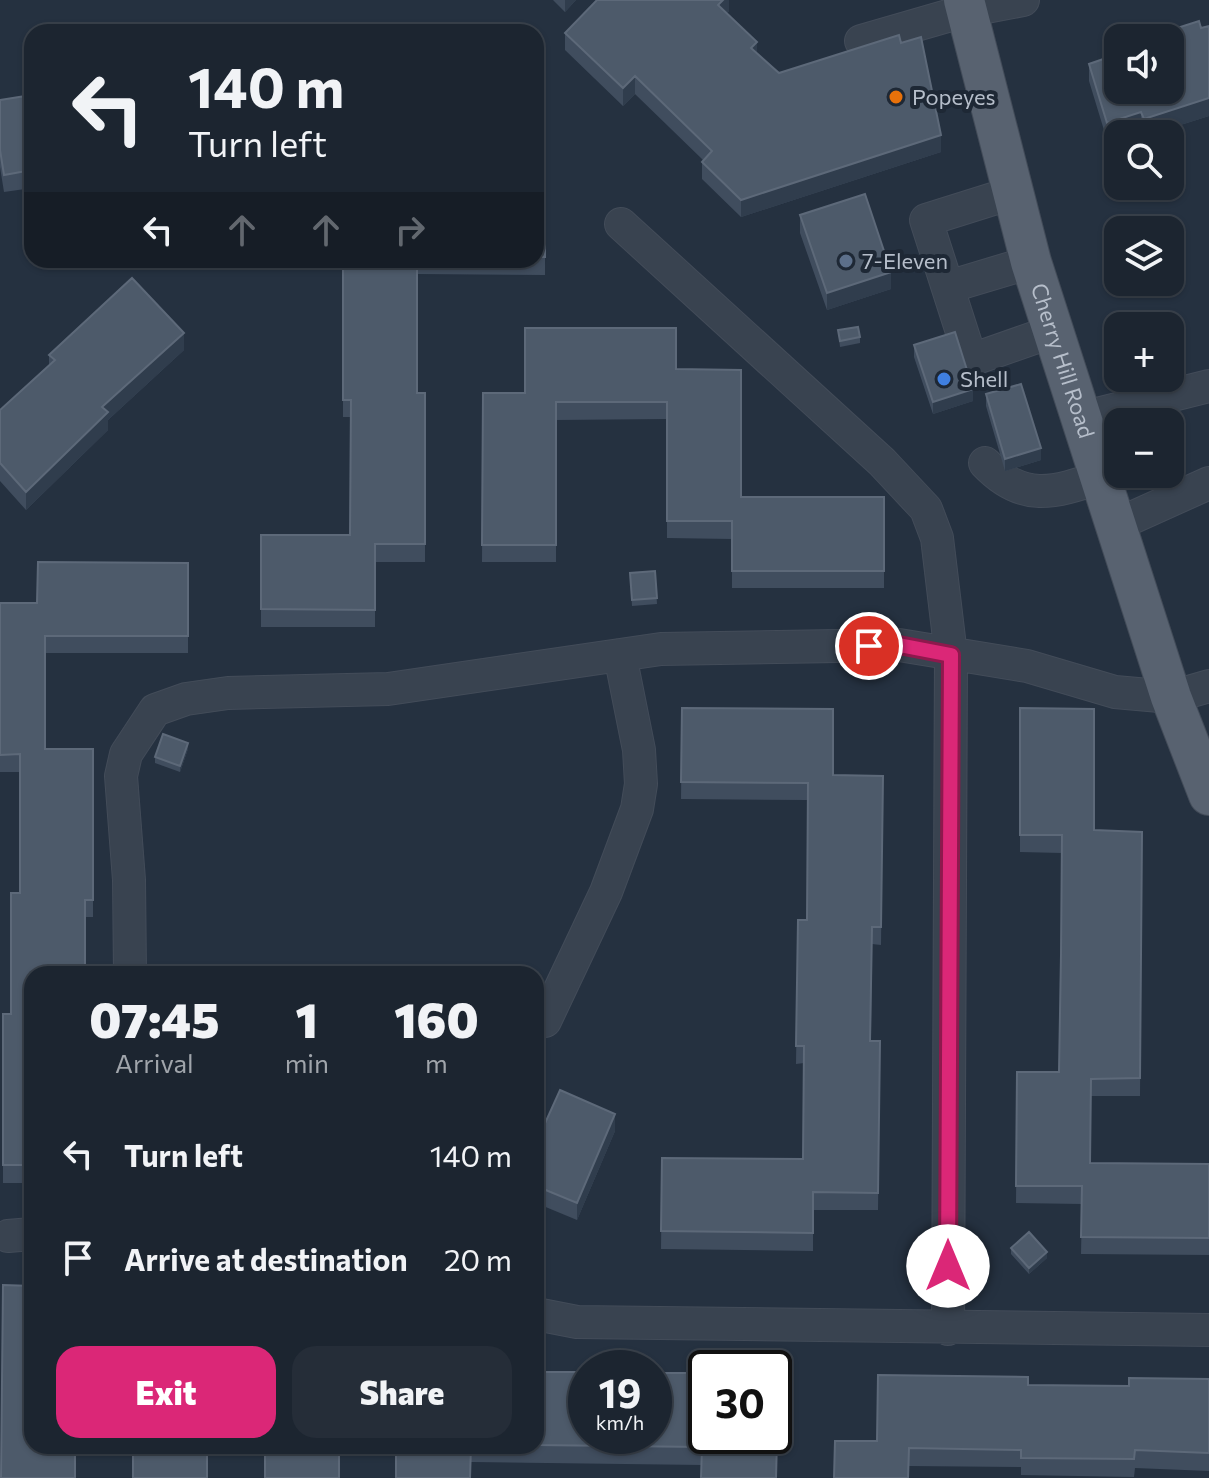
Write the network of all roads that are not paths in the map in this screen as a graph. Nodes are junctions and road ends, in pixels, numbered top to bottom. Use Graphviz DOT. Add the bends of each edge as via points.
graph roads {
  1 [pos="1023,0"];
  2 [pos="964,5"];
  3 [pos="861,41"];
  4 [pos="1012,193"];
  5 [pos="621,224"];
  6 [pos="1031,262"];
  7 [pos="948,287"];
  8 [pos="1054,331"];
  9 [pos="1209,386"];
  10 [pos="1081,418"];
  11 [pos="985,463"];
  12 [pos="1101,477"];
  13 [pos="1209,483"];
  14 [pos="1116,525"];
  15 [pos="620,655"];
  16 [pos="951,655"];
  17 [pos="1209,686"];
  18 [pos="1171,697"];
  19 [pos="1209,795"];
  20 [pos="130,966"];
  21 [pos="545,1021"];
  22 [pos="544,1316"];
  23 [pos="948,1329"];
  24 [pos="1209,1330"];
  1 -- 2 [label="street"];
  2 -- 3 [label="street"];
  2 -- 4 [label="main road, Cherry Hill Road"];
  4 -- 6 [label="main road, Cherry Hill Road"];
  4 -- 7 [label="street" via="926,220"];
  5 -- 16 [label="street" via="882,462 926,509 937,538"];
  6 -- 7 [label="street"];
  6 -- 8 [label="main road, Cherry Hill Road"];
  7 -- 8 [label="street" via="971,360"];
  8 -- 10 [label="main road, Cherry Hill Road"];
  9 -- 10 [label="street"];
  10 -- 12 [label="main road, Cherry Hill Road"];
  11 -- 12 [label="street" via="1002,480 1029,491 1058,491"];
  12 -- 14 [label="main road, Cherry Hill Road"];
  13 -- 14 [label="street"];
  14 -- 18 [label="main road, Cherry Hill Road"];
  15 -- 16 [label="street" via="661,649 899,645"];
  15 -- 20 [label="street" via="388,689 228,693 155,710 126,754 121,776"];
  15 -- 21 [label="street" via="639,750 637,809 606,892"];
  16 -- 18 [label="street" via="1027,666 1115,692"];
  16 -- 23 [label="street"];
  17 -- 18 [label="street"];
  18 -- 19 [label="main road, Cherry Hill Road"];
  22 -- 23 [label="street" via="577,1322"];
  23 -- 24 [label="street"];
}
